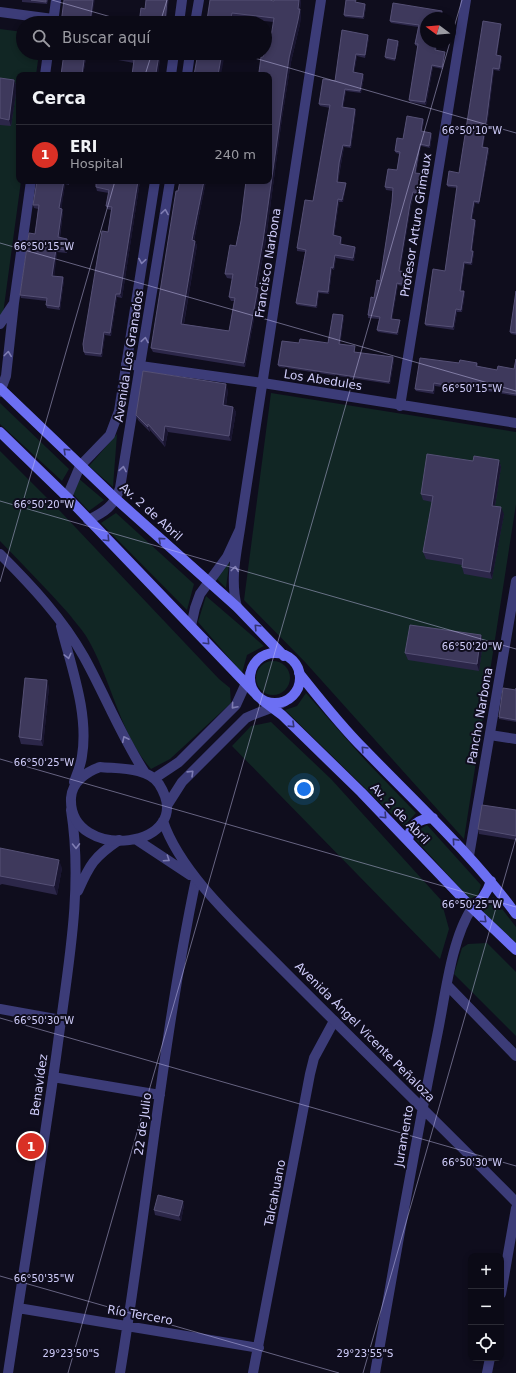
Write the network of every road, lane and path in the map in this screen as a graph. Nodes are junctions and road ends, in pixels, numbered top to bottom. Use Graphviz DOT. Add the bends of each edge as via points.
graph roads {
  1 [pos="56,0"];
  2 [pos="182,0"];
  3 [pos="199,0"];
  4 [pos="321,0"];
  5 [pos="466,0"];
  6 [pos="0,12"];
  7 [pos="24,16"];
  8 [pos="54,16"];
  9 [pos="180,16"];
  10 [pos="196,16"];
  11 [pos="47,60"];
  12 [pos="173,60"];
  13 [pos="189,60"];
  14 [pos="45,72"];
  15 [pos="171,72"];
  16 [pos="187,72"];
  17 [pos="31,184"];
  18 [pos="155,184"];
  19 [pos="170,184"];
  20 [pos="14,302"];
  21 [pos="0,324"];
  22 [pos="126,364"];
  23 [pos="141,366"];
  24 [pos="263,383"];
  25 [pos="1,390"];
  26 [pos="400,406"];
  27 [pos="516,423"];
  28 [pos="0,432"];
  29 [pos="80,466"];
  30 [pos="67,497"];
  31 [pos="116,499"];
  32 [pos="88,520"];
  33 [pos="240,529"];
  34 [pos="0,554"];
  35 [pos="516,580"];
  36 [pos="209,582"];
  37 [pos="238,607"];
  38 [pos="59,618"];
  39 [pos="192,626"];
  40 [pos="284,656"];
  41 [pos="251,672"];
  42 [pos="299,673"];
  43 [pos="245,683"];
  44 [pos="259,697"];
  45 [pos="285,701"];
  46 [pos="274,708"];
  47 [pos="490,735"];
  48 [pos="516,739"];
  49 [pos="145,772"];
  50 [pos="155,778"];
  51 [pos="71,793"];
  52 [pos="168,804"];
  53 [pos="71,808"];
  54 [pos="433,818"];
  55 [pos="163,821"];
  56 [pos="119,840"];
  57 [pos="137,840"];
  58 [pos="408,841"];
  59 [pos="469,856"];
  60 [pos="196,879"];
  61 [pos="491,881"];
  62 [pos="76,895"];
  63 [pos="472,908"];
  64 [pos="516,914"];
  65 [pos="516,950"];
  66 [pos="447,985"];
  67 [pos="0,1009"];
  68 [pos="61,1020"];
  69 [pos="334,1021"];
  70 [pos="516,1056"];
  71 [pos="53,1078"];
  72 [pos="160,1095"];
  73 [pos="423,1107"];
  74 [pos="516,1202"];
  75 [pos="516,1208"];
  76 [pos="502,1289"];
  77 [pos="18,1308"];
  78 [pos="128,1326"];
  79 [pos="259,1348"];
  80 [pos="489,1361"];
  81 [pos="8,1373"];
  82 [pos="120,1373"];
  83 [pos="252,1373"];
  84 [pos="375,1373"];
  85 [pos="487,1373"];
  1 -- 8 [label="street"];
  2 -- 9 [label="street"];
  3 -- 10 [label="street"];
  4 -- 24 [label="street, Francisco Narbona"];
  5 -- 26 [label="street, Profesor Arturo Grimaux"];
  6 -- 7 [label="street"];
  11 -- 14 [label="street"];
  12 -- 15 [label="street"];
  13 -- 16 [label="street"];
  17 -- 20 [label="street"];
  18 -- 22 [label="street, Avenida Los Granados, one-way"];
  23 -- 19 [label="street, Avenida Los Granados, one-way"];
  20 -- 21 [label="street"];
  25 -- 20 [label="street, one-way" via="6,376"];
  22 -- 23 [label="street, Los Abedules"];
  22 -- 29 [label="street, Avenida Los Granados" via="115,425 110,435"];
  23 -- 24 [label="street, Los Abedules"];
  31 -- 23 [label="street, Avenida Los Granados, one-way"];
  24 -- 26 [label="street, Los Abedules"];
  24 -- 33 [label="street, Francisco Narbona"];
  29 -- 25 [label="main road, Av. 2 de Abril, one-way"];
  26 -- 27 [label="street, Los Abedules"];
  28 -- 30 [label="main road, Av. 2 de Abril"];
  29 -- 30 [label="street, Avenida Los Granados"];
  29 -- 31 [label="main road, Av. 2 de Abril"];
  30 -- 32 [label="main road, Av. 2 de Abril"];
  31 -- 32 [label="street" via="111,507"];
  36 -- 31 [label="main road, Av. 2 de Abril, one-way"];
  32 -- 39 [label="main road, Av. 2 de Abril, one-way"];
  33 -- 36 [label="street, Francisco Narbona" via="227,558"];
  37 -- 33 [label="street, Francisco Narbona, one-way" via="233,581"];
  34 -- 38 [label="street"];
  35 -- 47 [label="street, Pancho Narbona"];
  36 -- 37 [label="main road, Av. 2 de Abril"];
  36 -- 39 [label="street, Francisco Narbona" via="200,594"];
  40 -- 37 [label="main road, Av. 2 de Abril, one-way"];
  49 -- 38 [label="street, one-way" via="129,747 84,657"];
  38 -- 51 [label="street, one-way" via="84,732 82,756"];
  39 -- 43 [label="main road, Av. 2 de Abril, one-way"];
  40 -- 41 [label="main road" via="264,656 258,660"];
  40 -- 42 [label="main road" via="294,662"];
  41 -- 43 [label="street"];
  41 -- 44 [label="main road" via="251,687"];
  42 -- 45 [label="main road" via="297,689"];
  54 -- 42 [label="main road, Av. 2 de Abril, one-way" via="362,748"];
  43 -- 44 [label="main road, Av. 2 de Abril"];
  43 -- 50 [label="street, one-way" via="242,696 236,705 179,762"];
  44 -- 45 [label="main road" via="277,703"];
  44 -- 46 [label="main road, Av. 2 de Abril"];
  45 -- 46 [label="street"];
  52 -- 46 [label="street, one-way" via="182,782 246,718"];
  46 -- 58 [label="main road, Av. 2 de Abril, one-way"];
  47 -- 48 [label="street"];
  47 -- 59 [label="street, Pancho Narbona"];
  49 -- 50 [label="street"];
  49 -- 51 [label="street" via="100,767 83,776"];
  50 -- 52 [label="street" via="163,789"];
  51 -- 53 [label="street"];
  52 -- 55 [label="street"];
  53 -- 56 [label="street" via="84,831 97,837"];
  53 -- 62 [label="street, Benavídez, one-way" via="76,839"];
  54 -- 58 [label="main road" via="414,823 409,831"];
  59 -- 54 [label="main road, Av. 2 de Abril, one-way"];
  55 -- 57 [label="street" via="150,835"];
  55 -- 60 [label="street, Avenida Ángel Vicente Peñaloza" via="174,846"];
  56 -- 57 [label="street"];
  56 -- 62 [label="street, Benavídez" via="100,853 90,865"];
  57 -- 60 [label="street, Avenida Ángel Vicente Peñaloza, one-way"];
  58 -- 63 [label="main road, Av. 2 de Abril"];
  59 -- 61 [label="main road, Av. 2 de Abril"];
  60 -- 69 [label="street, Avenida Ángel Vicente Peñaloza"];
  60 -- 72 [label="street, 22 de Julio"];
  61 -- 63 [label="main road" via="488,891"];
  61 -- 64 [label="main road, Av. 2 de Abril"];
  62 -- 68 [label="street, Benavídez"];
  63 -- 65 [label="main road, Av. 2 de Abril, one-way"];
  63 -- 66 [label="street, Juramento" via="460,929"];
  66 -- 70 [label="street"];
  66 -- 73 [label="street, Juramento"];
  67 -- 68 [label="street"];
  68 -- 71 [label="street, Benavídez"];
  69 -- 73 [label="street, Avenida Ángel Vicente Peñaloza"];
  69 -- 79 [label="street, Talcahuano" via="314,1058 310,1074"];
  71 -- 72 [label="street"];
  71 -- 77 [label="street, Benavídez"];
  72 -- 78 [label="street, 22 de Julio"];
  73 -- 74 [label="street, Avenida Ángel Vicente Peñaloza"];
  73 -- 84 [label="street, Juramento"];
  75 -- 76 [label="street"];
  77 -- 78 [label="street, Río Tercero"];
  77 -- 81 [label="street, Benavídez"];
  78 -- 79 [label="street, Río Tercero"];
  78 -- 82 [label="street, 22 de Julio"];
  79 -- 83 [label="street, Talcahuano"];
  80 -- 85 [label="street"];
}
